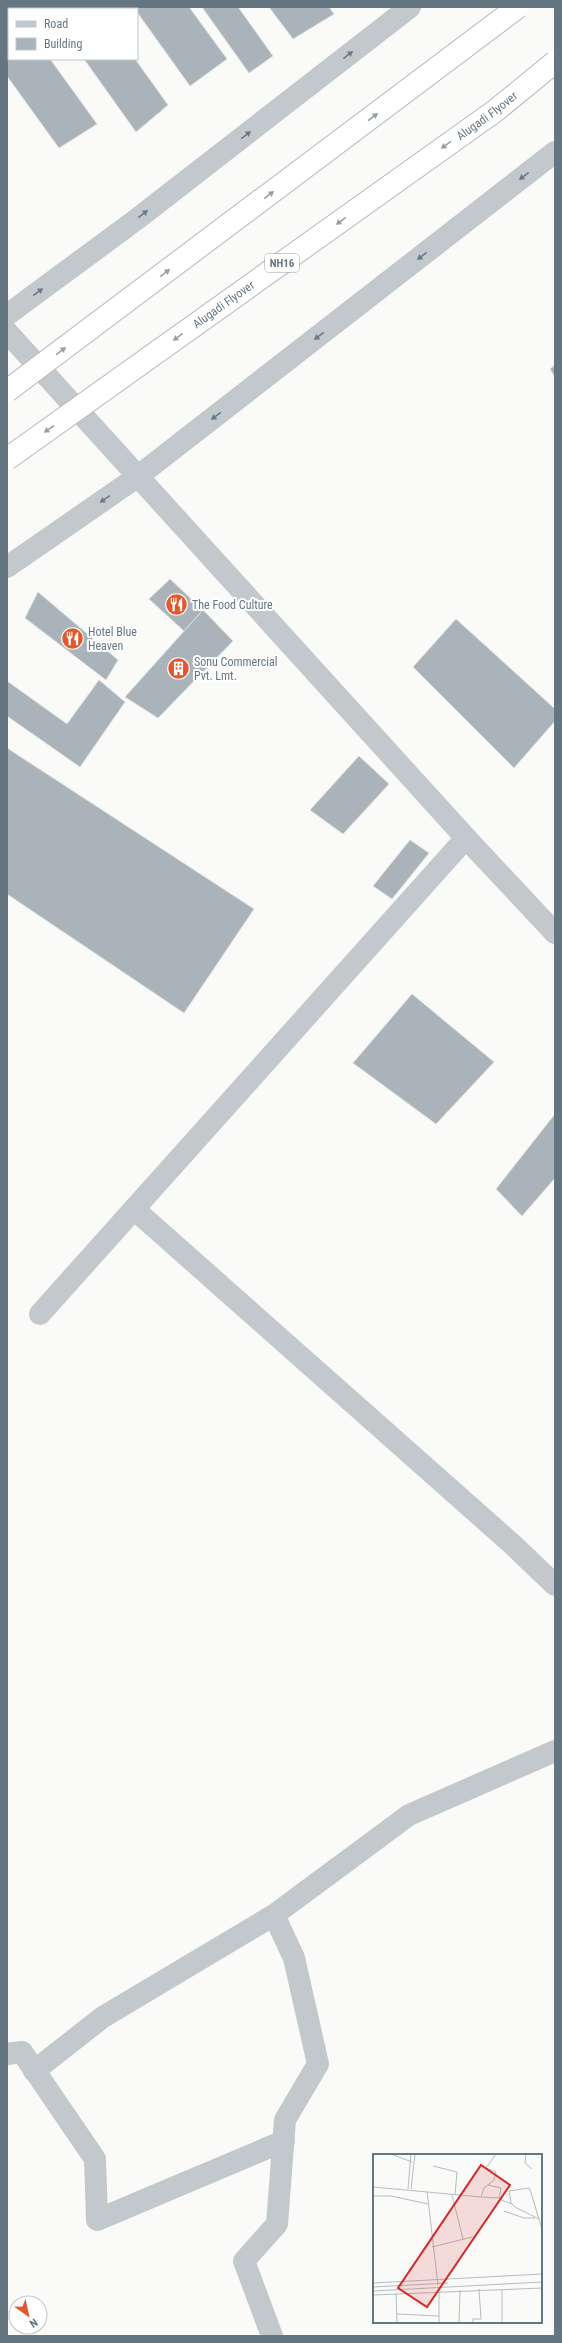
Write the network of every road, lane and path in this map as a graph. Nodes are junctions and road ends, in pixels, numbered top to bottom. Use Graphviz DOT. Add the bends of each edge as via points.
graph roads {
  1 [pos="410,7"];
  2 [pos="518,7"];
  3 [pos="555,62"];
  4 [pos="555,152"];
  5 [pos="7,315"];
  6 [pos="7,332"];
  7 [pos="7,391"];
  8 [pos="7,459"];
  9 [pos="137,477"];
  10 [pos="7,567"];
  11 [pos="466,838"];
  12 [pos="555,933"];
  13 [pos="134,1209"];
  14 [pos="40,1314"];
  15 [pos="555,1585"];
  16 [pos="555,1751"];
  17 [pos="274,1915"];
  18 [pos="7,2054"];
  19 [pos="34,2071"];
  20 [pos="284,2141"];
  21 [pos="272,2336"];
  5 -- 1 [label="street, one-way" via="137,219"];
  7 -- 2 [label="highway, one-way, bridge"];
  3 -- 8 [label="highway, Alugadi Flyover / NH16, one-way, bridge" via="495,110"];
  4 -- 9 [label="street, one-way"];
  6 -- 9 [label="street"];
  9 -- 10 [label="street, one-way"];
  9 -- 11 [label="street"];
  11 -- 12 [label="street"];
  11 -- 13 [label="street"];
  13 -- 14 [label="street"];
  13 -- 15 [label="street"];
  16 -- 17 [label="street" via="409,1815"];
  17 -- 19 [label="street" via="103,2017"];
  17 -- 20 [label="street" via="294,1958 318,2064 285,2120"];
  18 -- 19 [label="street" via="22,2052"];
  19 -- 20 [label="street" via="95,2159 97,2220"];
  20 -- 21 [label="street" via="277,2224 244,2261"];
}
